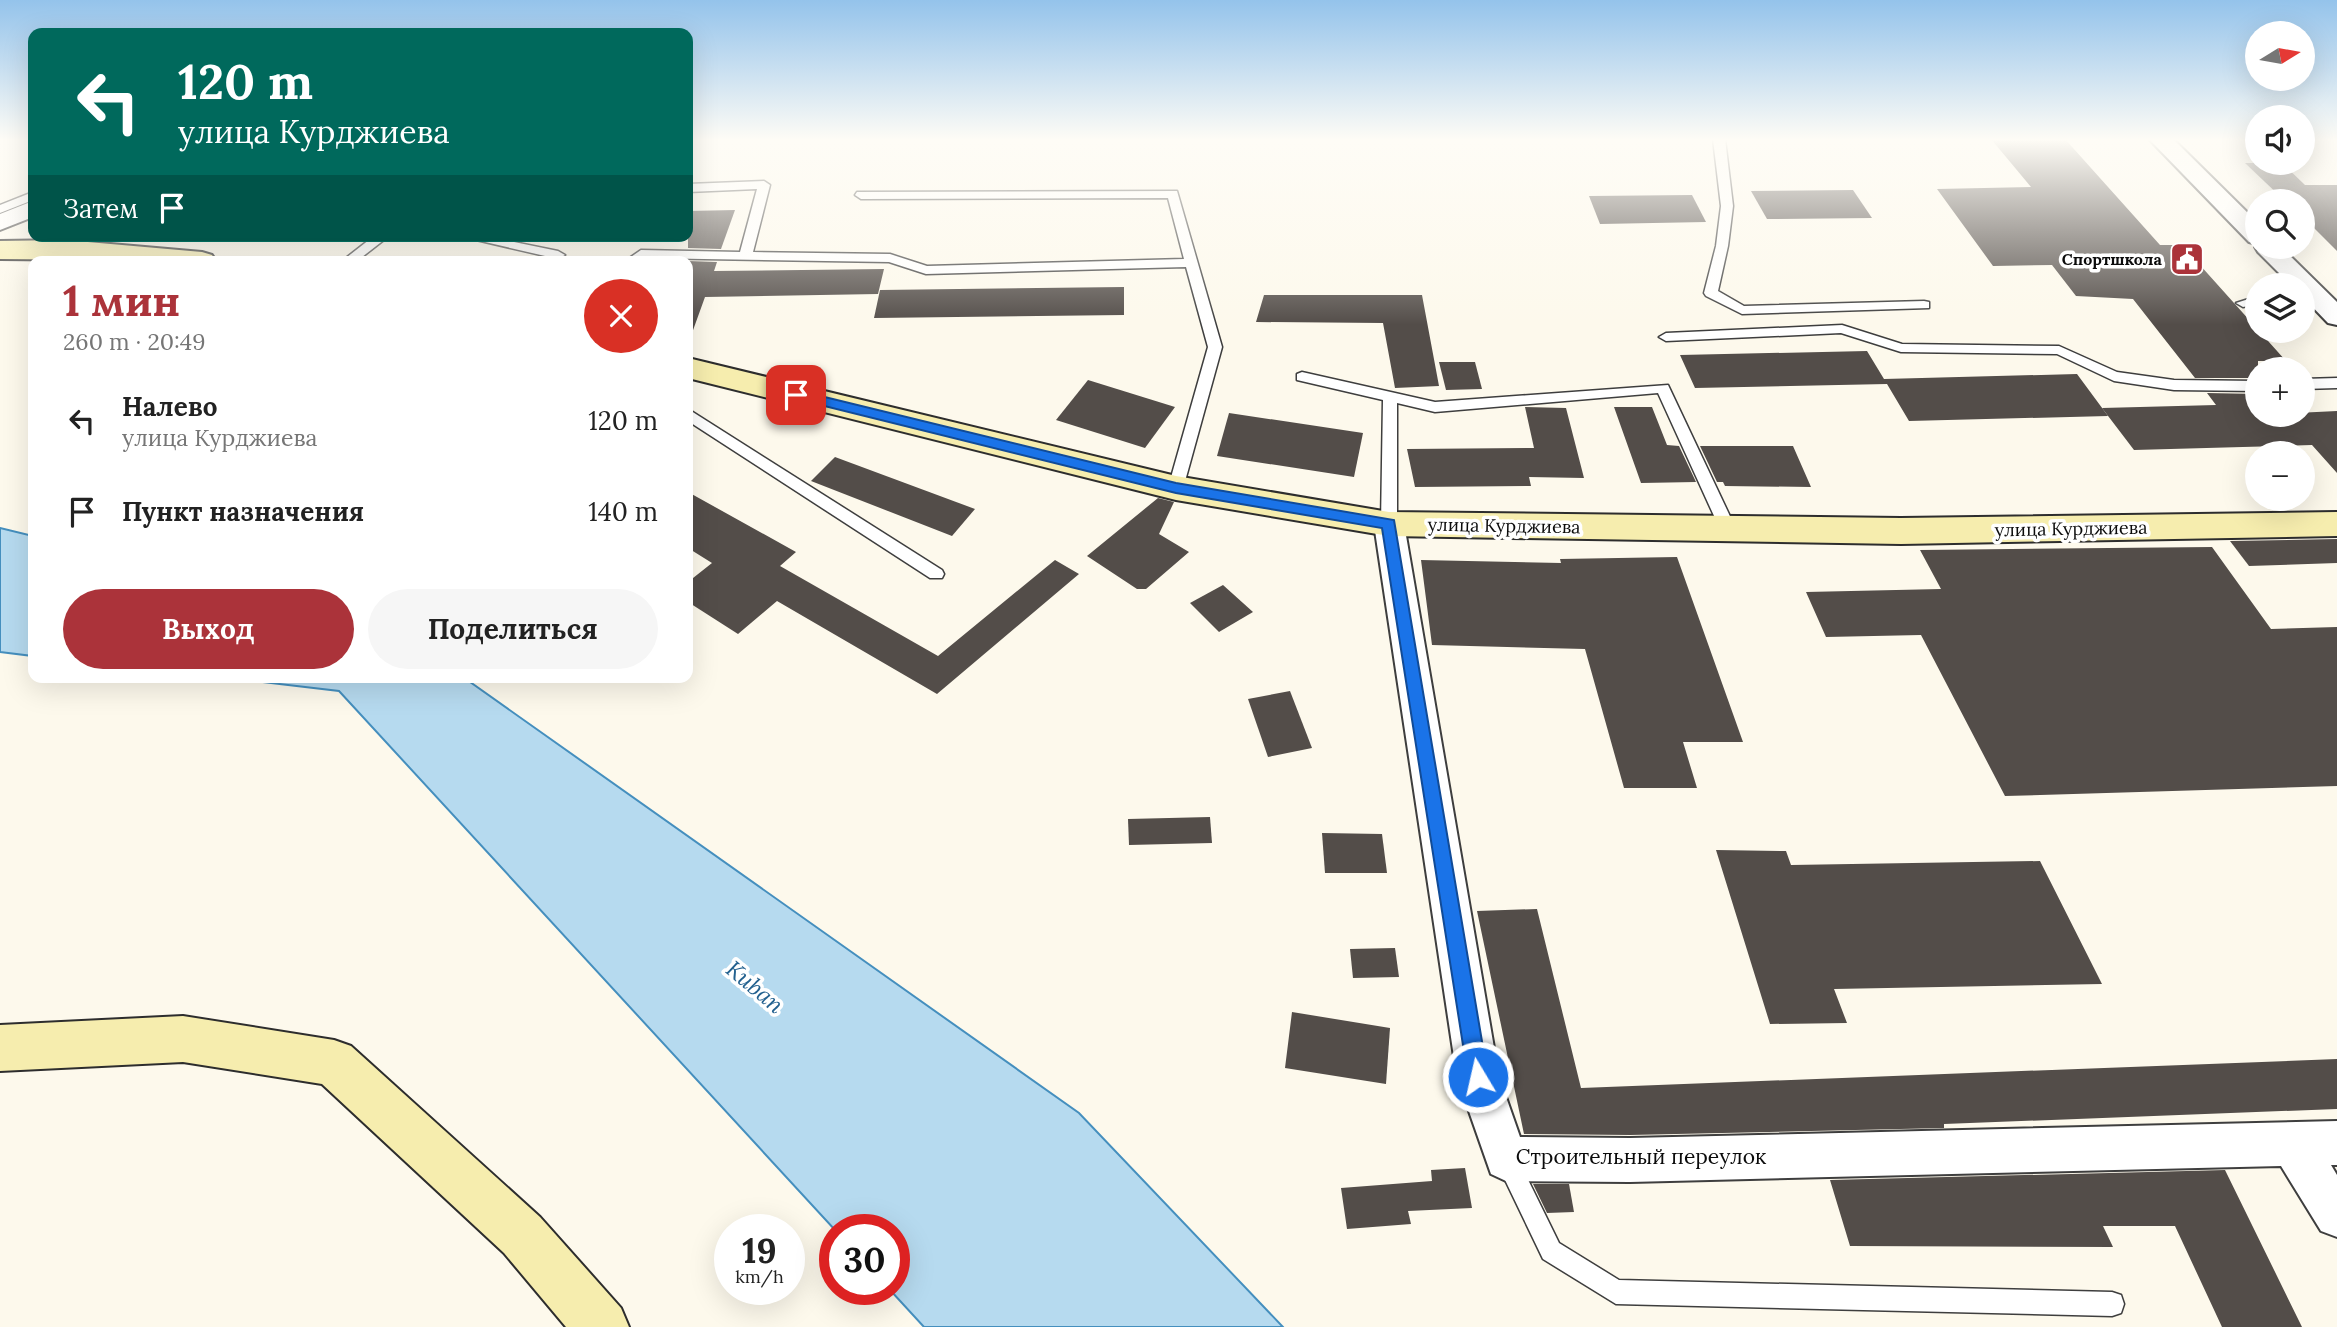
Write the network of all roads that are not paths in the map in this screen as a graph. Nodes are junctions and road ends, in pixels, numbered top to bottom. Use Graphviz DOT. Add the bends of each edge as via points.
graph roads {
  1 [pos="20,201"];
  2 [pos="760,201"];
  3 [pos="1176,201"];
  4 [pos="1726,201"];
  5 [pos="2222,201"];
  6 [pos="0,209"];
  7 [pos="28,210"];
  8 [pos="0,223"];
  9 [pos="2245,224"];
  10 [pos="375,242"];
  11 [pos="494,242"];
  12 [pos="0,250"];
  13 [pos="558,255"];
  14 [pos="145,256"];
  15 [pos="355,256"];
  16 [pos="638,256"];
  17 [pos="745,256"];
  18 [pos="2278,259"];
  19 [pos="1192,263"];
  20 [pos="2291,273"];
  21 [pos="2315,298"];
  22 [pos="1924,305"];
  23 [pos="2337,317"];
  24 [pos="1666,337"];
  25 [pos="693,369"];
  26 [pos="1302,377"];
  27 [pos="2337,383"];
  28 [pos="2315,384"];
  29 [pos="2245,386"];
  30 [pos="1390,397"];
  31 [pos="693,417"];
  32 [pos="1176,488"];
  33 [pos="1389,524"];
  34 [pos="2337,524"];
  35 [pos="1728,529"];
  36 [pos="936,574"];
  37 [pos="0,1048"];
  38 [pos="2337,1143"];
  39 [pos="2292,1144"];
  40 [pos="1506,1159"];
  41 [pos="2337,1216"];
  42 [pos="2112,1304"];
  43 [pos="602,1327"];
  1 -- 6 [label="lane"];
  2 -- 17 [label="lane"];
  3 -- 19 [label="lane"];
  4 -- 22 [label="lane" via="1711,293 1742,310"];
  5 -- 9 [label="street"];
  7 -- 8 [label="street"];
  10 -- 15 [label="lane"];
  11 -- 13 [label="lane"];
  12 -- 14 [label="street" via="65,249"];
  16 -- 17 [label="lane"];
  17 -- 19 [label="lane" via="891,258 926,270"];
  18 -- 20 [label="street"];
  19 -- 32 [label="lane" via="1215,347"];
  21 -- 23 [label="street"];
  24 -- 29 [label="lane" via="1842,329 1901,348 2059,349 2114,376 2174,385"];
  25 -- 32 [label="street, улица Курджиева"];
  26 -- 30 [label="lane"];
  27 -- 28 [label="lane"];
  30 -- 33 [label="lane"];
  30 -- 35 [label="lane" via="1435,407 1663,388"];
  31 -- 36 [label="lane"];
  32 -- 33 [label="street, улица Курджиева"];
  33 -- 35 [label="street, улица Курджиева"];
  33 -- 40 [label="street, Строительный переулок" via="1478,1077"];
  34 -- 35 [label="street, улица Курджиева"];
  37 -- 43 [label="street" via="183,1039 334,1063 522,1235"];
  38 -- 39 [label="street, Строительный переулок"];
  39 -- 40 [label="street, Строительный переулок"];
  39 -- 41 [label="street"];
  40 -- 42 [label="lane" via="1551,1251 1616,1292"];
}
